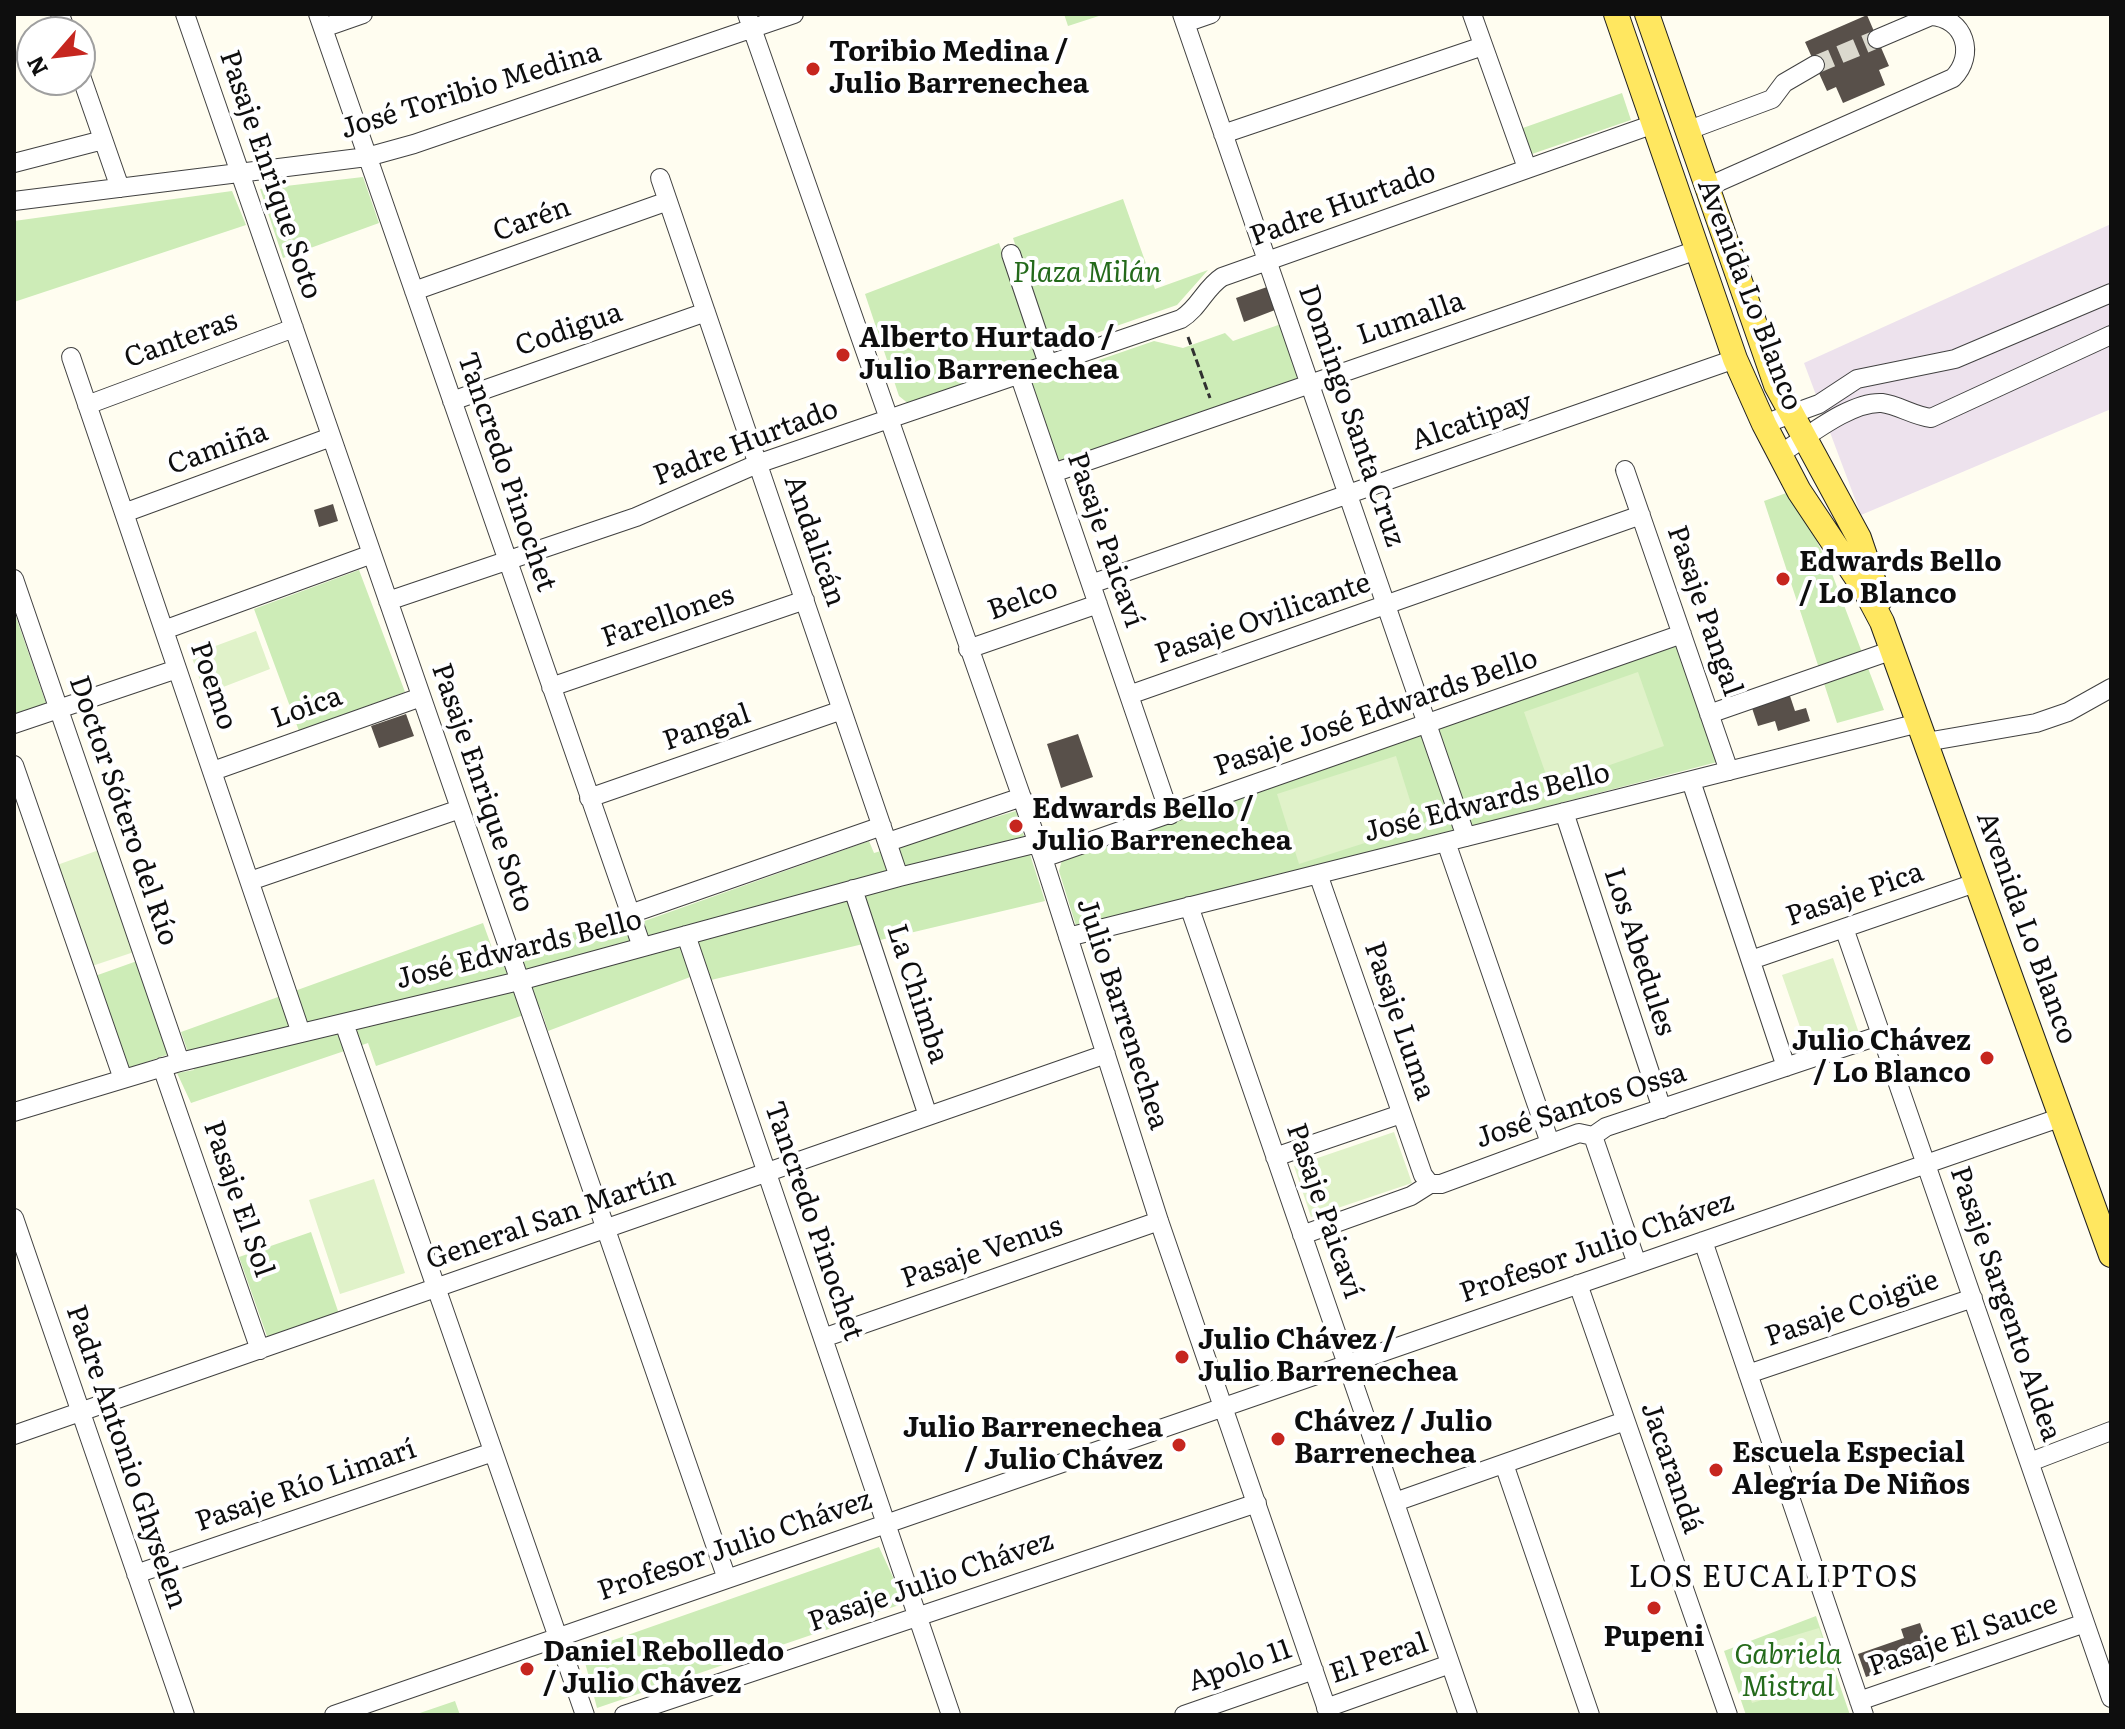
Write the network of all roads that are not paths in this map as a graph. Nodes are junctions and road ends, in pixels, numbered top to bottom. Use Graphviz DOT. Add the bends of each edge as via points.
graph roads {
  1 [pos="185,14"];
  2 [pos="363,14"];
  3 [pos="794,14"];
  4 [pos="1211,14"];
  5 [pos="1472,14"];
  6 [pos="1616,14"];
  7 [pos="1647,14"];
  8 [pos="1183,18"];
  9 [pos="321,21"];
  10 [pos="749,21"];
  11 [pos="1877,39"];
  12 [pos="1483,46"];
  13 [pos="1815,65"];
  14 [pos="88,96"];
  15 [pos="1654,124"];
  16 [pos="1689,130"];
  17 [pos="1223,134"];
  18 [pos="103,140"];
  19 [pos="367,157"];
  20 [pos="14,163"];
  21 [pos="1527,168"];
  22 [pos="240,174"];
  23 [pos="660,178"];
  24 [pos="1707,187"];
  25 [pos="120,188"];
  26 [pos="14,201"];
  27 [pos="668,201"];
  28 [pos="1697,250"];
  29 [pos="1011,254"];
  30 [pos="1269,262"];
  31 [pos="414,291"];
  32 [pos="2111,293"];
  33 [pos="706,312"];
  34 [pos="294,328"];
  35 [pos="2111,335"];
  36 [pos="71,357"];
  37 [pos="1735,359"];
  38 [pos="1048,364"];
  39 [pos="1019,374"];
  40 [pos="1310,384"];
  41 [pos="452,401"];
  42 [pos="87,405"];
  43 [pos="1792,415"];
  44 [pos="888,419"];
  45 [pos="1764,424"];
  46 [pos="331,437"];
  47 [pos="1805,439"];
  48 [pos="1780,454"];
  49 [pos="757,464"];
  50 [pos="1625,470"];
  51 [pos="1053,473"];
  52 [pos="1348,494"];
  53 [pos="124,513"];
  54 [pos="1641,515"];
  55 [pos="372,554"];
  56 [pos="507,560"];
  57 [pos="14,579"];
  58 [pos="1091,584"];
  59 [pos="805,600"];
  60 [pos="388,601"];
  61 [pos="1098,604"];
  62 [pos="1386,605"];
  63 [pos="1882,622"];
  64 [pos="164,630"];
  65 [pos="1682,634"];
  66 [pos="968,649"];
  67 [pos="1893,650"];
  68 [pos="177,669"];
  69 [pos="551,687"];
  70 [pos="2111,688"];
  71 [pos="1129,695"];
  72 [pos="421,697"];
  73 [pos="59,709"];
  74 [pos="842,710"];
  75 [pos="1709,714"];
  76 [pos="14,724"];
  77 [pos="1427,724"];
  78 [pos="1922,732"];
  79 [pos="14,765"];
  80 [pos="213,771"];
  81 [pos="1729,771"];
  82 [pos="1691,781"];
  83 [pos="1022,797"];
  84 [pos="589,798"];
  85 [pos="460,809"];
  86 [pos="1564,812"];
  87 [pos="1170,815"];
  88 [pos="885,834"];
  89 [pos="1466,837"];
  90 [pos="1446,842"];
  91 [pos="1040,850"];
  92 [pos="1318,874"];
  93 [pos="899,877"];
  94 [pos="250,881"];
  95 [pos="1978,882"];
  96 [pos="853,889"];
  97 [pos="1189,906"];
  98 [pos="630,914"];
  99 [pos="1844,928"];
  100 [pos="686,935"];
  101 [pos="1068,937"];
  102 [pos="642,947"];
  103 [pos="1751,960"];
  104 [pos="519,981"];
  105 [pos="344,1023"];
  106 [pos="301,1033"];
  107 [pos="1881,1035"];
  108 [pos="1106,1054"];
  109 [pos="171,1065"];
  110 [pos="1786,1067"];
  111 [pos="123,1079"];
  112 [pos="1662,1109"];
  113 [pos="14,1112"];
  114 [pos="1401,1114"];
  115 [pos="928,1116"];
  116 [pos="2062,1117"];
  117 [pos="1593,1136"];
  118 [pos="1550,1143"];
  119 [pos="1275,1157"];
  120 [pos="1927,1164"];
  121 [pos="767,1173"];
  122 [pos="1430,1184"];
  123 [pos="14,1218"];
  124 [pos="1159,1221"];
  125 [pos="606,1229"];
  126 [pos="1302,1235"];
  127 [pos="1703,1241"];
  128 [pos="2111,1255"];
  129 [pos="1637,1264"];
  130 [pos="1578,1284"];
  131 [pos="436,1288"];
  132 [pos="1973,1298"];
  133 [pos="823,1338"];
  134 [pos="260,1350"];
  135 [pos="1347,1364"];
  136 [pos="1748,1374"];
  137 [pos="1224,1407"];
  138 [pos="81,1412"];
  139 [pos="1625,1421"];
  140 [pos="2111,1431"];
  141 [pos="14,1435"];
  142 [pos="493,1452"];
  143 [pos="2030,1462"];
  144 [pos="1504,1464"];
  145 [pos="1395,1502"];
  146 [pos="1257,1503"];
  147 [pos="886,1524"];
  148 [pos="136,1574"];
  149 [pos="727,1579"];
  150 [pos="917,1617"];
  151 [pos="2085,1623"];
  152 [pos="558,1637"];
  153 [pos="1450,1664"];
  154 [pos="1314,1670"];
  155 [pos="2111,1698"];
  156 [pos="1862,1708"];
  157 [pos="1328,1711"];
  158 [pos="185,1715"];
  159 [pos="334,1715"];
  160 [pos="585,1715"];
  161 [pos="624,1715"];
  162 [pos="951,1715"];
  163 [pos="1184,1715"];
  164 [pos="1468,1715"];
  165 [pos="1590,1715"];
  166 [pos="1728,1715"];
  1 -- 22 [label="street, Pasaje Enrique Soto"];
  2 -- 9 [label="street"];
  3 -- 10 [label="street, José Toribio Medina"];
  4 -- 8 [label="street"];
  5 -- 12 [label="street"];
  6 -- 15 [label="main road, Avenida Lo Blanco"];
  7 -- 16 [label="main road, Avenida Lo Blanco"];
  8 -- 17 [label="street, Domingo Santa Cruz"];
  9 -- 19 [label="street, Tancredo Pinochet"];
  10 -- 19 [label="street, José Toribio Medina"];
  10 -- 44 [label="street, Julio Barrenechea"];
  11 -- 24 [label="street" via="1939,16 1959,30 1966,56 1953,78"];
  12 -- 17 [label="street"];
  12 -- 21 [label="street"];
  13 -- 16 [label="street" via="1784,83 1772,99"];
  14 -- 18 [label="street"];
  15 -- 21 [label="street, Padre Hurtado"];
  15 -- 28 [label="main road, Avenida Lo Blanco"];
  16 -- 24 [label="main road, Avenida Lo Blanco"];
  17 -- 30 [label="street, Domingo Santa Cruz"];
  18 -- 20 [label="street"];
  18 -- 25 [label="street"];
  19 -- 22 [label="street, José Toribio Medina"];
  19 -- 31 [label="street, Tancredo Pinochet"];
  21 -- 30 [label="street, Padre Hurtado"];
  22 -- 25 [label="street, José Toribio Medina"];
  22 -- 34 [label="street, Pasaje Enrique Soto"];
  23 -- 27 [label="street, Andalicán"];
  24 -- 43 [label="main road, Avenida Lo Blanco" via="1776,385"];
  25 -- 26 [label="street, José Toribio Medina"];
  27 -- 31 [label="street, Carén"];
  27 -- 33 [label="street, Andalicán"];
  28 -- 37 [label="main road, Avenida Lo Blanco"];
  28 -- 40 [label="street, Lumalla"];
  29 -- 38 [label="street"];
  30 -- 38 [label="street, Padre Hurtado" via="1216,281 1181,319"];
  30 -- 40 [label="street, Domingo Santa Cruz"];
  31 -- 41 [label="street, Tancredo Pinochet"];
  32 -- 43 [label="street" via="1955,359 1857,379"];
  33 -- 41 [label="street, Codigua"];
  33 -- 49 [label="street, Andalicán"];
  34 -- 42 [label="street, Canteras"];
  34 -- 46 [label="street, Pasaje Enrique Soto"];
  35 -- 47 [label="street" via="1931,418 1884,403 1867,404"];
  36 -- 42 [label="street, Poemo"];
  37 -- 45 [label="main road, Avenida Lo Blanco"];
  37 -- 52 [label="street, Alcatipay"];
  38 -- 39 [label="street, Padre Hurtado"];
  39 -- 44 [label="street, Padre Hurtado"];
  39 -- 51 [label="street, Pasaje Paicaví"];
  40 -- 51 [label="street, Lumalla"];
  40 -- 52 [label="street, Domingo Santa Cruz"];
  41 -- 56 [label="street, Tancredo Pinochet"];
  42 -- 53 [label="street, Poemo"];
  43 -- 45 [label="street"];
  43 -- 47 [label="main road, Avenida Lo Blanco"];
  44 -- 49 [label="street, Padre Hurtado"];
  44 -- 66 [label="street, Julio Barrenechea"];
  45 -- 48 [label="main road, Avenida Lo Blanco"];
  46 -- 53 [label="street, Camiña"];
  46 -- 55 [label="street, Pasaje Enrique Soto"];
  47 -- 48 [label="street"];
  47 -- 63 [label="main road, Avenida Lo Blanco" via="1859,538 1880,597"];
  48 -- 63 [label="main road, Avenida Lo Blanco"];
  49 -- 56 [label="street, Padre Hurtado" via="636,517"];
  49 -- 59 [label="street, Andalicán"];
  50 -- 54 [label="street, Pasaje Pangal"];
  51 -- 58 [label="street, Pasaje Paicaví"];
  52 -- 58 [label="street, Alcatipay"];
  52 -- 62 [label="street, Domingo Santa Cruz"];
  53 -- 64 [label="street, Poemo"];
  54 -- 62 [label="street, Pasaje Ovilicante"];
  54 -- 65 [label="street, Pasaje Pangal"];
  55 -- 60 [label="street, Pasaje Enrique Soto"];
  55 -- 64 [label="street"];
  56 -- 60 [label="street, Padre Hurtado"];
  56 -- 69 [label="street, Tancredo Pinochet"];
  57 -- 73 [label="street, Doctor Sótero del Río"];
  58 -- 61 [label="street, Pasaje Paicaví"];
  59 -- 69 [label="street, Farellones"];
  59 -- 74 [label="street, Andalicán"];
  60 -- 72 [label="street, Pasaje Enrique Soto"];
  61 -- 66 [label="street, Belco"];
  61 -- 71 [label="street, Pasaje Paicaví"];
  62 -- 71 [label="street, Pasaje Ovilicante"];
  62 -- 77 [label="street, Domingo Santa Cruz"];
  63 -- 67 [label="main road, Avenida Lo Blanco"];
  64 -- 68 [label="street, Poemo"];
  65 -- 75 [label="street, Pasaje Pangal"];
  65 -- 77 [label="street, Pasaje José Edwards Bello"];
  66 -- 83 [label="street, Julio Barrenechea"];
  67 -- 75 [label="street"];
  67 -- 78 [label="main road, Avenida Lo Blanco"];
  68 -- 73 [label="street"];
  68 -- 80 [label="street, Poemo"];
  69 -- 84 [label="street, Tancredo Pinochet"];
  70 -- 78 [label="street, José Edwards Bello" via="2036,723"];
  71 -- 87 [label="street, Pasaje Paicaví"];
  72 -- 80 [label="street, Loica"];
  72 -- 85 [label="street, Pasaje Enrique Soto"];
  73 -- 76 [label="street"];
  73 -- 109 [label="street, Doctor Sótero del Río"];
  74 -- 84 [label="street, Pangal"];
  74 -- 88 [label="street, Andalicán"];
  75 -- 81 [label="street, Pasaje Pangal"];
  77 -- 87 [label="street, Pasaje José Edwards Bello"];
  77 -- 89 [label="street, Domingo Santa Cruz"];
  78 -- 81 [label="street, José Edwards Bello"];
  78 -- 95 [label="main road, Avenida Lo Blanco"];
  79 -- 111 [label="street"];
  80 -- 94 [label="street, Poemo"];
  81 -- 82 [label="street, José Edwards Bello"];
  82 -- 86 [label="street, José Edwards Bello"];
  82 -- 103 [label="street"];
  83 -- 88 [label="street, José Edwards Bello"];
  83 -- 91 [label="street, Julio Barrenechea"];
  84 -- 98 [label="street, Tancredo Pinochet"];
  85 -- 94 [label="street"];
  85 -- 104 [label="street, Pasaje Enrique Soto"];
  86 -- 89 [label="street, José Edwards Bello"];
  86 -- 112 [label="street, Los Abedules"];
  87 -- 91 [label="street, Pasaje José Edwards Bello"];
  88 -- 93 [label="street, Andalicán"];
  88 -- 98 [label="street, José Edwards Bello"];
  89 -- 90 [label="street, José Edwards Bello"];
  90 -- 92 [label="street, José Edwards Bello"];
  90 -- 118 [label="street"];
  91 -- 93 [label="street, José Edwards Bello"];
  91 -- 101 [label="street, Julio Barrenechea"];
  92 -- 97 [label="street, José Edwards Bello"];
  92 -- 114 [label="street, Pasaje Luma"];
  93 -- 96 [label="street, José Edwards Bello"];
  94 -- 106 [label="street, Poemo"];
  95 -- 99 [label="street, Pasaje Pica"];
  95 -- 116 [label="main road, Avenida Lo Blanco"];
  96 -- 100 [label="street, José Edwards Bello"];
  96 -- 115 [label="street, La Chimba"];
  97 -- 101 [label="street, José Edwards Bello"];
  97 -- 119 [label="street, Pasaje Paicaví"];
  98 -- 102 [label="street, Tancredo Pinochet"];
  99 -- 103 [label="street, Pasaje Pica"];
  99 -- 107 [label="street, Pasaje Sargento Aldea"];
  100 -- 102 [label="street, José Edwards Bello"];
  100 -- 121 [label="street, Tancredo Pinochet"];
  101 -- 108 [label="street, Julio Barrenechea"];
  102 -- 104 [label="street, José Edwards Bello"];
  103 -- 110 [label="street"];
  104 -- 105 [label="street, José Edwards Bello"];
  104 -- 125 [label="street, Pasaje Enrique Soto"];
  105 -- 106 [label="street, José Edwards Bello"];
  105 -- 131 [label="street"];
  106 -- 109 [label="street, José Edwards Bello"];
  107 -- 110 [label="street, José Santos Ossa"];
  107 -- 120 [label="street, Pasaje Sargento Aldea"];
  108 -- 115 [label="street, General San Martín"];
  108 -- 124 [label="street, Julio Barrenechea"];
  109 -- 111 [label="street, José Edwards Bello"];
  109 -- 134 [label="street, Pasaje El Sol"];
  110 -- 112 [label="street, José Santos Ossa"];
  111 -- 113 [label="street, José Edwards Bello"];
  112 -- 117 [label="street, José Santos Ossa"];
  114 -- 119 [label="street"];
  114 -- 122 [label="street, Pasaje Luma"];
  115 -- 121 [label="street, General San Martín"];
  116 -- 120 [label="street, Profesor Julio Chávez"];
  116 -- 128 [label="main road, Avenida Lo Blanco"];
  117 -- 118 [label="street, José Santos Ossa" via="1584,1132"];
  117 -- 129 [label="street"];
  118 -- 122 [label="street, José Santos Ossa"];
  119 -- 126 [label="street, Pasaje Paicaví"];
  120 -- 127 [label="street, Profesor Julio Chávez"];
  120 -- 132 [label="street, Pasaje Sargento Aldea"];
  121 -- 125 [label="street, General San Martín"];
  121 -- 133 [label="street, Tancredo Pinochet"];
  122 -- 126 [label="street, José Santos Ossa" via="1411,1196"];
  123 -- 138 [label="street, Padre Antonio Ghyselen"];
  124 -- 133 [label="street, Pasaje Venus"];
  124 -- 137 [label="street, Julio Barrenechea"];
  125 -- 131 [label="street, General San Martín"];
  125 -- 149 [label="street, Pasaje Enrique Soto"];
  126 -- 135 [label="street, Pasaje Paicaví"];
  127 -- 129 [label="street, Profesor Julio Chávez"];
  127 -- 136 [label="street"];
  129 -- 130 [label="street, Profesor Julio Chávez"];
  130 -- 135 [label="street, Profesor Julio Chávez"];
  130 -- 139 [label="street, Jacarandá"];
  131 -- 134 [label="street, General San Martín"];
  131 -- 142 [label="street"];
  132 -- 136 [label="street, Pasaje Coigüe"];
  132 -- 143 [label="street, Pasaje Sargento Aldea"];
  133 -- 147 [label="street, Tancredo Pinochet"];
  134 -- 138 [label="street, General San Martín"];
  135 -- 137 [label="street, Profesor Julio Chávez"];
  135 -- 145 [label="street, Pasaje Paicaví"];
  136 -- 156 [label="street"];
  137 -- 146 [label="street, Julio Barrenechea"];
  137 -- 147 [label="street, Profesor Julio Chávez"];
  138 -- 141 [label="street, General San Martín"];
  138 -- 148 [label="street, Padre Antonio Ghyselen"];
  139 -- 144 [label="street"];
  139 -- 166 [label="street, Jacarandá"];
  140 -- 143 [label="street"];
  142 -- 148 [label="street, Pasaje Río Limarí"];
  142 -- 152 [label="street"];
  143 -- 151 [label="street, Pasaje Sargento Aldea"];
  144 -- 145 [label="street"];
  144 -- 165 [label="street"];
  145 -- 153 [label="street, Pasaje Paicaví"];
  146 -- 150 [label="street, Pasaje Julio Chávez"];
  146 -- 154 [label="street, Julio Barrenechea"];
  147 -- 149 [label="street, Profesor Julio Chávez"];
  147 -- 150 [label="street, Tancredo Pinochet"];
  148 -- 158 [label="street, Padre Antonio Ghyselen"];
  149 -- 152 [label="street, Profesor Julio Chávez"];
  150 -- 161 [label="street, Pasaje Julio Chávez"];
  150 -- 162 [label="street, Tancredo Pinochet"];
  151 -- 155 [label="street, Pasaje Sargento Aldea"];
  151 -- 156 [label="street, Pasaje El Sauce"];
  152 -- 159 [label="street, Profesor Julio Chávez"];
  152 -- 160 [label="street"];
  153 -- 157 [label="street, El Peral"];
  153 -- 164 [label="street, Pasaje Paicaví"];
  154 -- 157 [label="street, Julio Barrenechea"];
  154 -- 163 [label="street, Apolo 11"];
}
